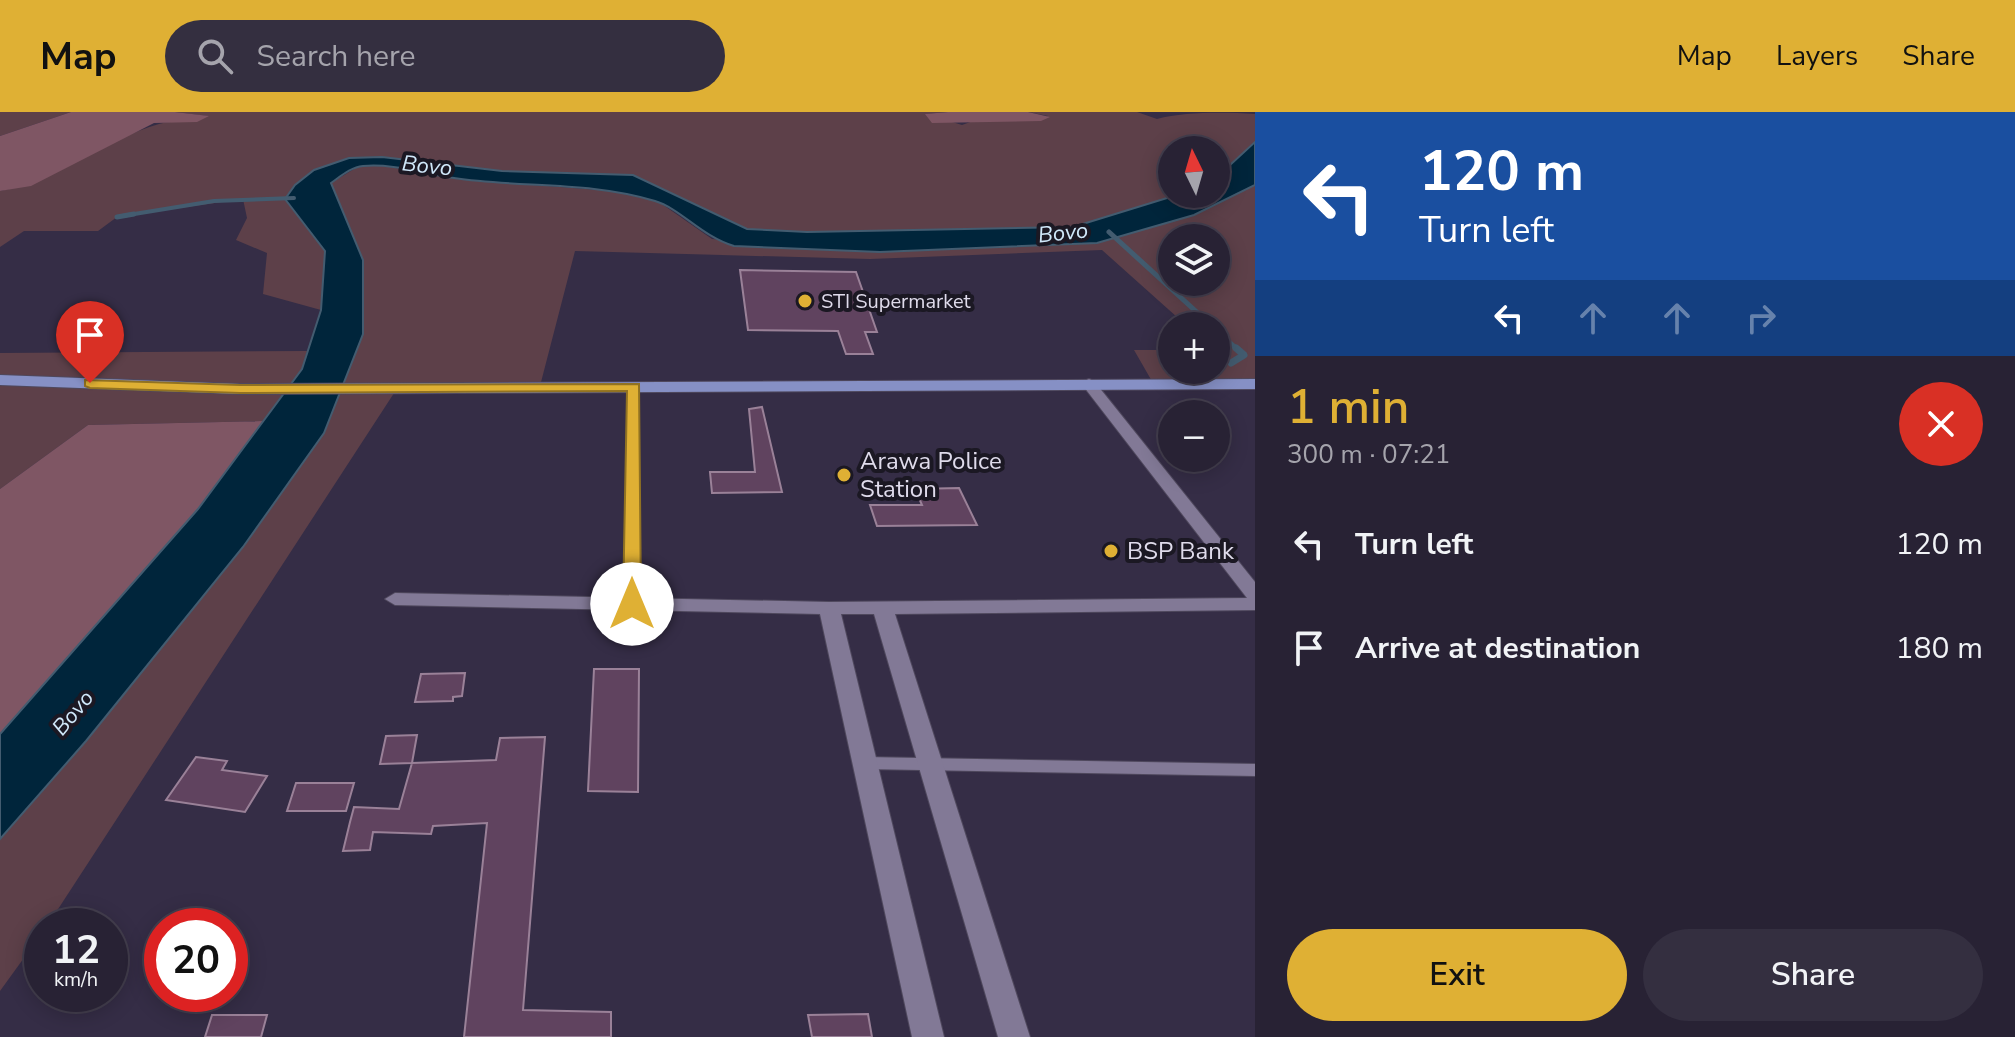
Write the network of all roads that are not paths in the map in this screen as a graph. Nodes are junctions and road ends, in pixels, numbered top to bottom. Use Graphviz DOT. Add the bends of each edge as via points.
graph roads {
  1 [pos="0,380"];
  2 [pos="1089,384"];
  3 [pos="1255,384"];
  4 [pos="634,387"];
  5 [pos="1255,595"];
  6 [pos="395,599"];
  7 [pos="632,604"];
  8 [pos="1255,604"];
  9 [pos="829,608"];
  10 [pos="883,608"];
  11 [pos="865,763"];
  12 [pos="931,764"];
  13 [pos="1255,770"];
  14 [pos="928,1037"];
  15 [pos="1014,1037"];
  1 -- 4 [label="main road" via="240,389"];
  2 -- 3 [label="main road"];
  2 -- 4 [label="main road"];
  2 -- 5 [label="street"];
  4 -- 7 [label="lane"];
  6 -- 7 [label="street"];
  7 -- 9 [label="street"];
  8 -- 10 [label="street"];
  9 -- 10 [label="street"];
  9 -- 11 [label="street"];
  10 -- 12 [label="street"];
  11 -- 12 [label="lane"];
  11 -- 14 [label="street"];
  12 -- 13 [label="lane"];
  12 -- 15 [label="street"];
}
